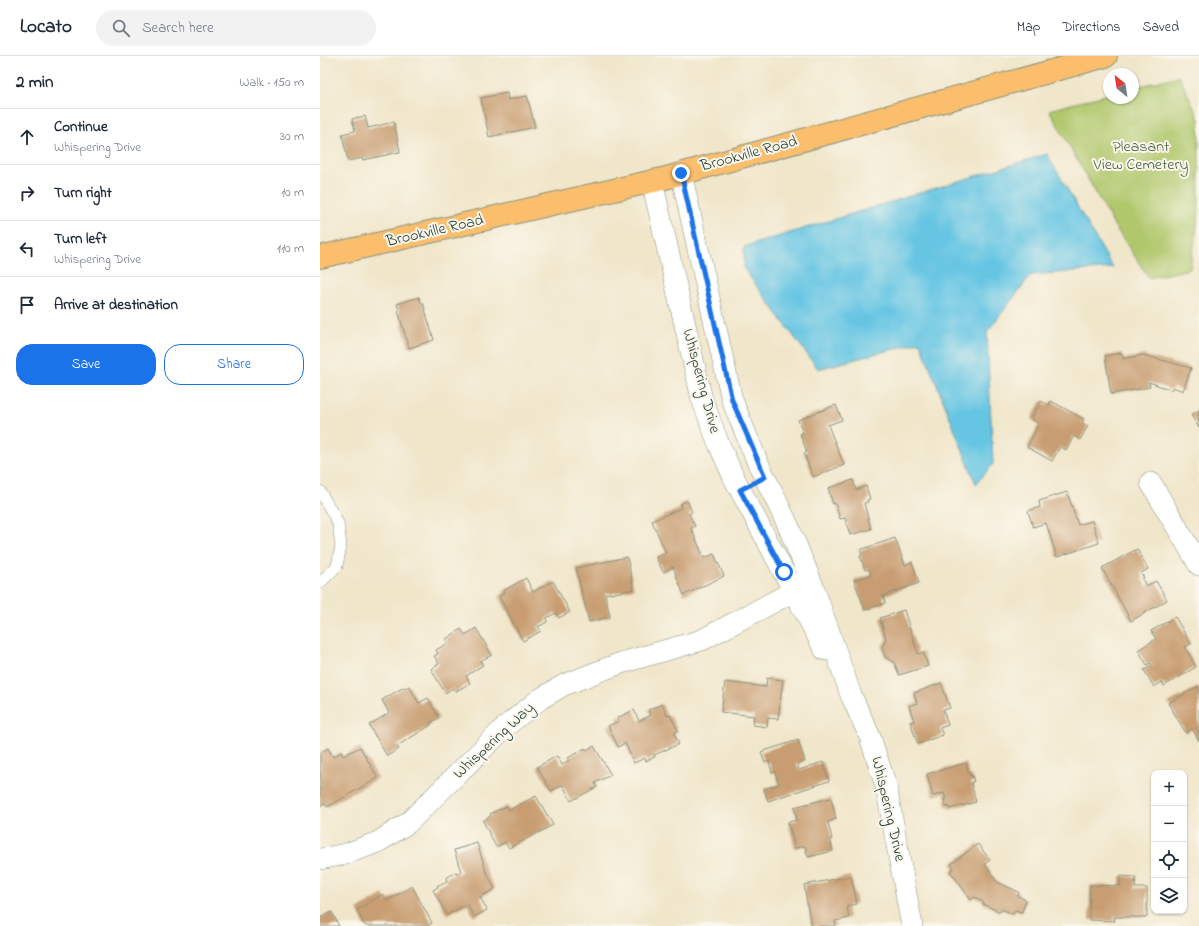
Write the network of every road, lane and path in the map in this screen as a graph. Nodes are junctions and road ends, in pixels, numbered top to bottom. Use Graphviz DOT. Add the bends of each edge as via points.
graph roads {
  1 [pos="1106,56"];
  2 [pos="681,173"];
  3 [pos="652,181"];
  4 [pos="320,257"];
  5 [pos="765,477"];
  6 [pos="1151,483"];
  7 [pos="740,490"];
  8 [pos="320,491"];
  9 [pos="1199,565"];
  10 [pos="320,583"];
  11 [pos="802,587"];
  12 [pos="320,859"];
  13 [pos="912,926"];
  1 -- 2 [label="main road, Brookville Road"];
  2 -- 3 [label="main road, Brookville Road"];
  2 -- 5 [label="street, Whispering Drive" via="732,400"];
  3 -- 4 [label="main road, Brookville Road"];
  3 -- 7 [label="street, Whispering Drive" via="702,399"];
  5 -- 7 [label="street"];
  5 -- 11 [label="street, Whispering Drive" via="787,523"];
  6 -- 9 [label="street"];
  7 -- 11 [label="street, Whispering Drive"];
  8 -- 10 [label="lane" via="338,523 341,546 337,566"];
  11 -- 12 [label="street, Whispering Way" via="702,640 605,668 540,699 506,726 408,823 378,842 346,854"];
  11 -- 13 [label="street, Whispering Drive" via="870,737 886,786"];
}
